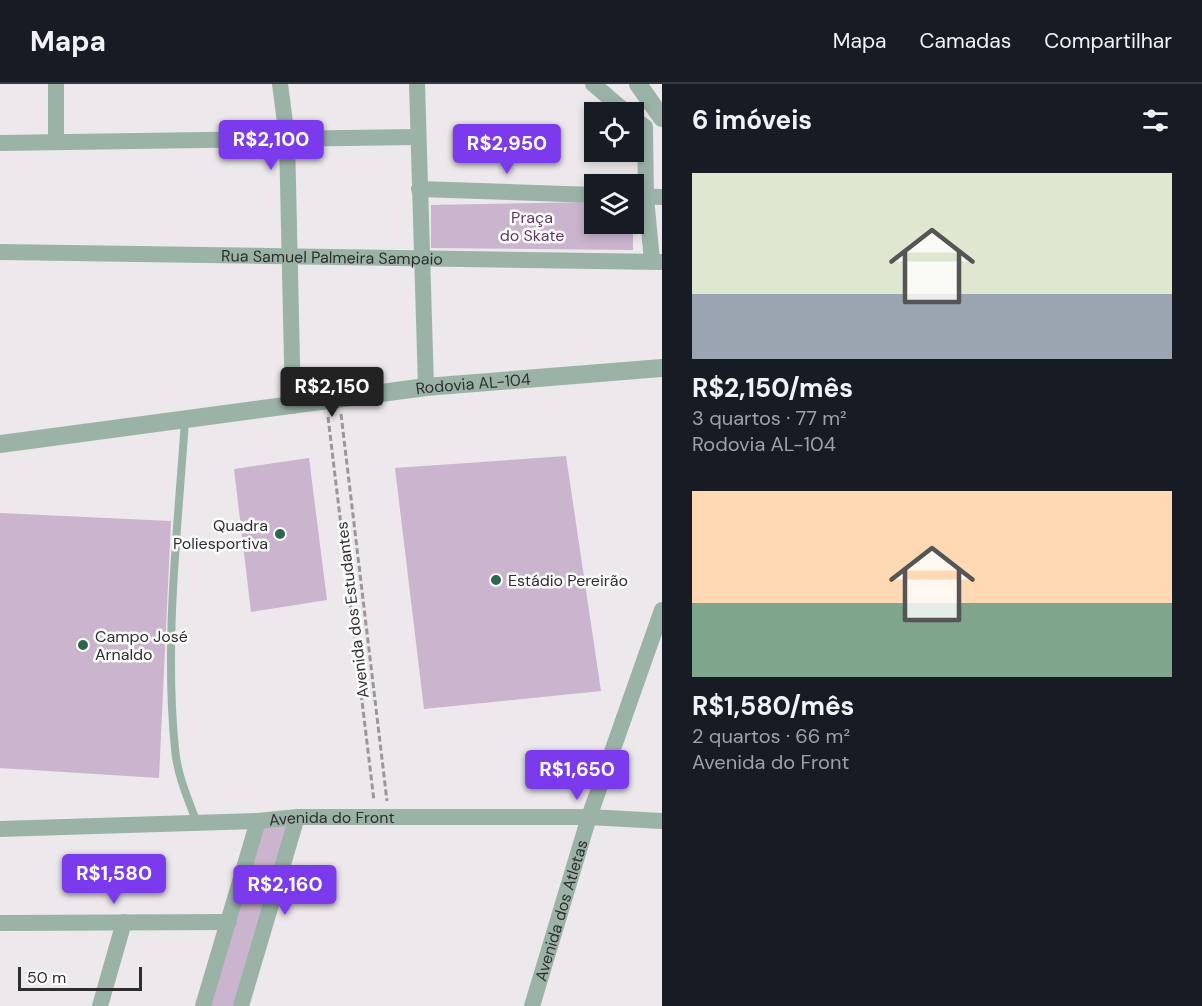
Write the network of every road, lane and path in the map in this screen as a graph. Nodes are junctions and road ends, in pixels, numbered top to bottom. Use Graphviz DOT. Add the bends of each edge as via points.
graph roads {
  1 [pos="56,84"];
  2 [pos="280,84"];
  3 [pos="417,84"];
  4 [pos="593,84"];
  5 [pos="638,84"];
  6 [pos="614,102"];
  7 [pos="661,117"];
  8 [pos="644,121"];
  9 [pos="417,137"];
  10 [pos="287,138"];
  11 [pos="56,142"];
  12 [pos="0,143"];
  13 [pos="643,162"];
  14 [pos="419,189"];
  15 [pos="584,195"];
  16 [pos="647,197"];
  17 [pos="0,252"];
  18 [pos="290,256"];
  19 [pos="422,258"];
  20 [pos="657,261"];
  21 [pos="661,370"];
  22 [pos="426,387"];
  23 [pos="332,400"];
  24 [pos="293,406"];
  25 [pos="185,420"];
  26 [pos="0,444"];
  27 [pos="662,610"];
  28 [pos="297,817"];
  29 [pos="589,817"];
  30 [pos="383,818"];
  31 [pos="258,821"];
  32 [pos="662,821"];
  33 [pos="197,823"];
  34 [pos="0,829"];
  35 [pos="124,922"];
  36 [pos="229,922"];
  37 [pos="0,923"];
  38 [pos="100,1006"];
  39 [pos="203,1006"];
  40 [pos="241,1006"];
  41 [pos="532,1006"];
  1 -- 11 [label="street"];
  2 -- 10 [label="street"];
  3 -- 9 [label="street"];
  4 -- 6 [label="street"];
  5 -- 7 [label="street"];
  7 -- 8 [label="street"];
  9 -- 10 [label="street"];
  9 -- 14 [label="street"];
  10 -- 11 [label="street"];
  10 -- 18 [label="street"];
  11 -- 12 [label="street"];
  13 -- 16 [label="street"];
  14 -- 15 [label="street"];
  14 -- 19 [label="street"];
  16 -- 20 [label="street"];
  17 -- 18 [label="street, Rua Samuel Palmeira Sampaio"];
  18 -- 19 [label="street, Rua Samuel Palmeira Sampaio"];
  18 -- 24 [label="street"];
  19 -- 20 [label="street, Rua Samuel Palmeira Sampaio"];
  19 -- 22 [label="street"];
  21 -- 22 [label="street, Rodovia AL-104"];
  22 -- 23 [label="street, Rodovia AL-104"];
  23 -- 24 [label="street, Rodovia AL-104"];
  23 -- 30 [label="path, Avenida dos Estudantes"];
  23 -- 30 [label="path, Avenida dos Estudantes"];
  24 -- 25 [label="street, Rodovia AL-104"];
  25 -- 26 [label="street, Rodovia AL-104"];
  25 -- 33 [label="lane" via="172,631 174,726 175,750"];
  27 -- 29 [label="street, Avenida dos Atletas"];
  28 -- 30 [label="street, Avenida do Front"];
  28 -- 31 [label="street, Avenida do Front"];
  28 -- 40 [label="street"];
  29 -- 30 [label="street, Avenida do Front"];
  29 -- 32 [label="street, Avenida do Front"];
  29 -- 41 [label="street, Avenida dos Atletas"];
  31 -- 33 [label="street, Avenida do Front"];
  31 -- 36 [label="street"];
  33 -- 34 [label="street, Avenida do Front"];
  35 -- 36 [label="street"];
  35 -- 37 [label="street"];
  35 -- 38 [label="street"];
  36 -- 39 [label="street"];
}
